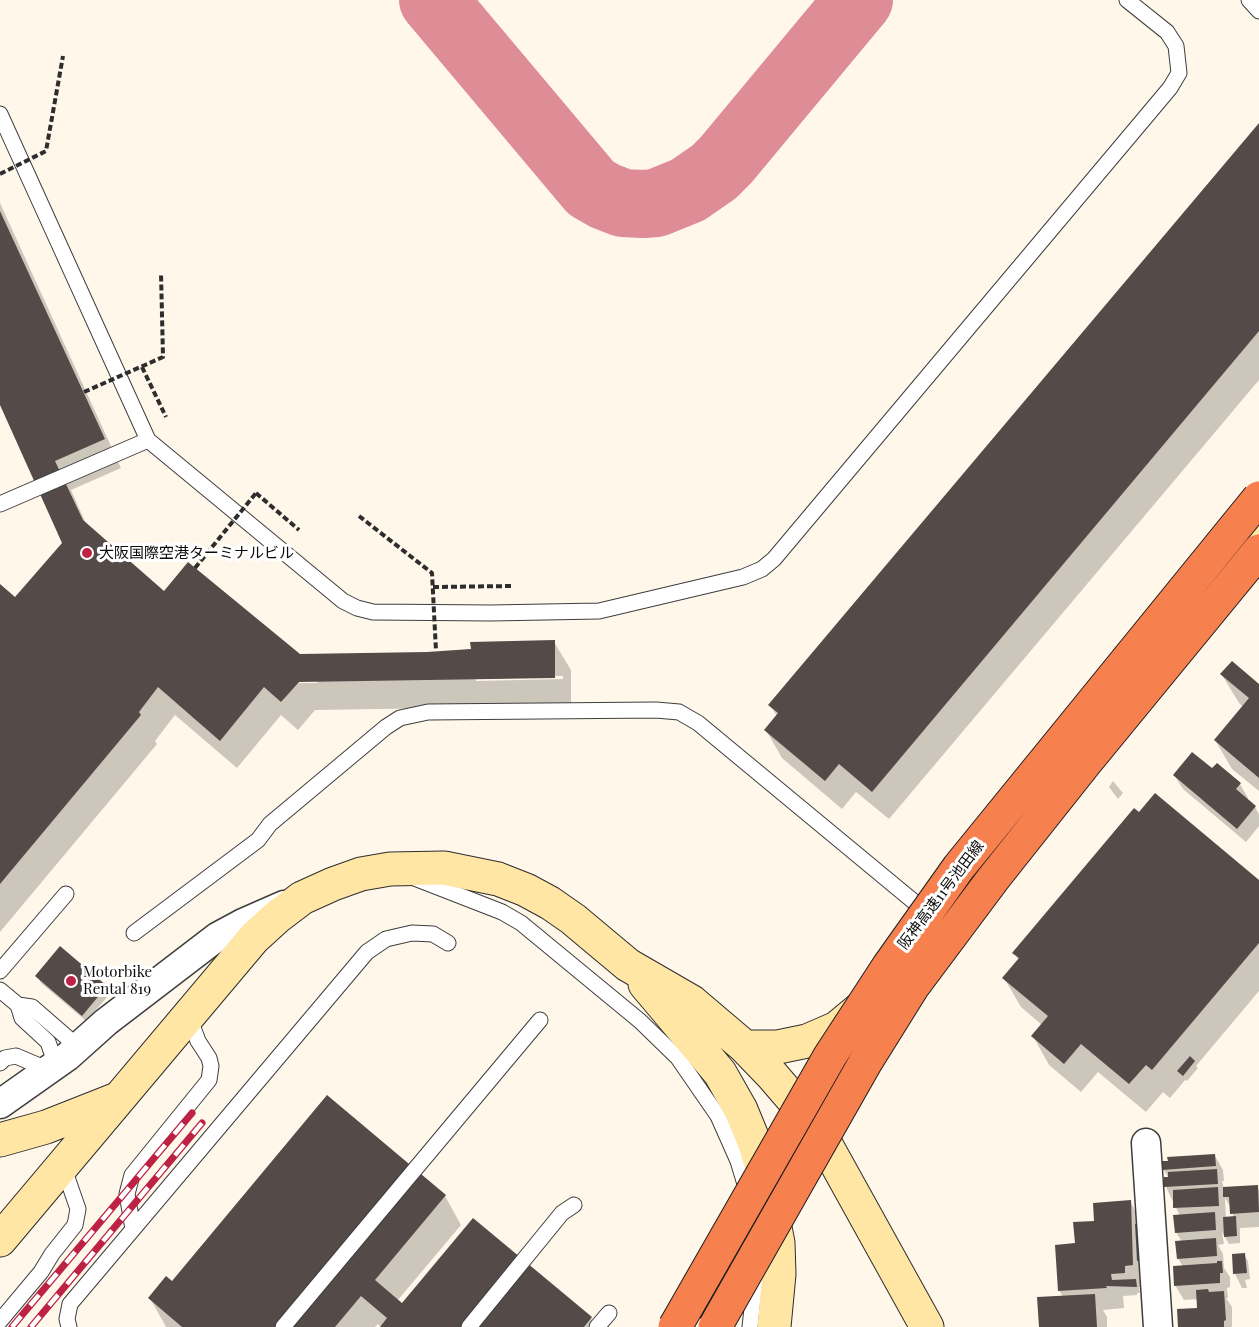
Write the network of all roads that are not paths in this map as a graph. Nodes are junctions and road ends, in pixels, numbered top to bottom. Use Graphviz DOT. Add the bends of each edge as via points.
graph roads {
  1 [pos="1127,0"];
  2 [pos="1249,0"];
  3 [pos="1259,11"];
  4 [pos="0,114"];
  5 [pos="148,440"];
  6 [pos="1259,498"];
  7 [pos="0,504"];
  8 [pos="1259,530"];
  9 [pos="1259,551"];
  10 [pos="390,869"];
  11 [pos="66,894"];
  12 [pos="302,898"];
  13 [pos="937,921"];
  14 [pos="134,933"];
  15 [pos="448,943"];
  16 [pos="628,965"];
  17 [pos="0,971"];
  18 [pos="0,990"];
  19 [pos="871,999"];
  20 [pos="18,1005"];
  21 [pos="189,1016"];
  22 [pos="540,1020"];
  23 [pos="78,1047"];
  24 [pos="745,1047"];
  25 [pos="0,1063"];
  26 [pos="52,1067"];
  27 [pos="120,1098"];
  28 [pos="0,1104"];
  29 [pos="802,1109"];
  30 [pos="0,1140"];
  31 [pos="1146,1143"];
  32 [pos="63,1166"];
  33 [pos="766,1181"];
  34 [pos="574,1205"];
  35 [pos="133,1229"];
  36 [pos="0,1240"];
  37 [pos="609,1313"];
  38 [pos="0,1321"];
  39 [pos="69,1327"];
  40 [pos="283,1327"];
  41 [pos="469,1327"];
  42 [pos="597,1327"];
  43 [pos="675,1327"];
  44 [pos="715,1327"];
  45 [pos="750,1327"];
  46 [pos="774,1327"];
  47 [pos="927,1327"];
  48 [pos="1158,1327"];
  1 -- 5 [label="lane" via="1167,32 1176,46 1179,73 1170,88 762,569 743,577 599,611 373,612 343,601"];
  2 -- 3 [label="lane"];
  4 -- 5 [label="lane"];
  5 -- 7 [label="lane"];
  6 -- 43 [label="highway, 阪神高速11号池田線, bridge" via="959,867 888,967 830,1056"];
  8 -- 13 [label="street"];
  9 -- 44 [label="highway, bridge" via="993,879 913,987 865,1063"];
  10 -- 12 [label="street" via="352,877"];
  10 -- 16 [label="street" via="470,872 526,890 573,919"];
  10 -- 45 [label="lane" via="512,917 640,1021 678,1058 723,1126 747,1188 756,1270"];
  11 -- 17 [label="lane"];
  12 -- 21 [label="street" via="254,938"];
  12 -- 23 [label="street" via="218,937"];
  13 -- 14 [label="lane" via="698,723 679,712 428,712 400,718 369,739 270,824 258,840"];
  13 -- 19 [label="street"];
  15 -- 35 [label="lane" via="433,934 412,933 386,939 366,952"];
  16 -- 24 [label="street" via="692,1002"];
  16 -- 33 [label="street" via="720,1073 741,1110"];
  18 -- 20 [label="lane"];
  19 -- 24 [label="street" via="837,1028 807,1041 778,1047"];
  19 -- 29 [label="street"];
  20 -- 23 [label="lane" via="32,1007"];
  20 -- 26 [label="lane" via="22,1018 48,1042"];
  21 -- 27 [label="street"];
  21 -- 35 [label="lane" via="209,1058 209,1080 132,1175 127,1194"];
  22 -- 40 [label="lane"];
  23 -- 26 [label="street"];
  24 -- 29 [label="street"];
  25 -- 26 [label="lane" via="16,1056"];
  26 -- 28 [label="street"];
  27 -- 30 [label="street"];
  27 -- 32 [label="street"];
  29 -- 33 [label="street"];
  29 -- 47 [label="street" via="815,1125"];
  31 -- 48 [label="street"];
  32 -- 36 [label="street" via="19,1207"];
  32 -- 38 [label="lane" via="77,1203 75,1225"];
  33 -- 46 [label="street" via="779,1274"];
  34 -- 41 [label="lane" via="562,1213"];
  35 -- 39 [label="lane" via="70,1304"];
  37 -- 42 [label="lane"];
}
